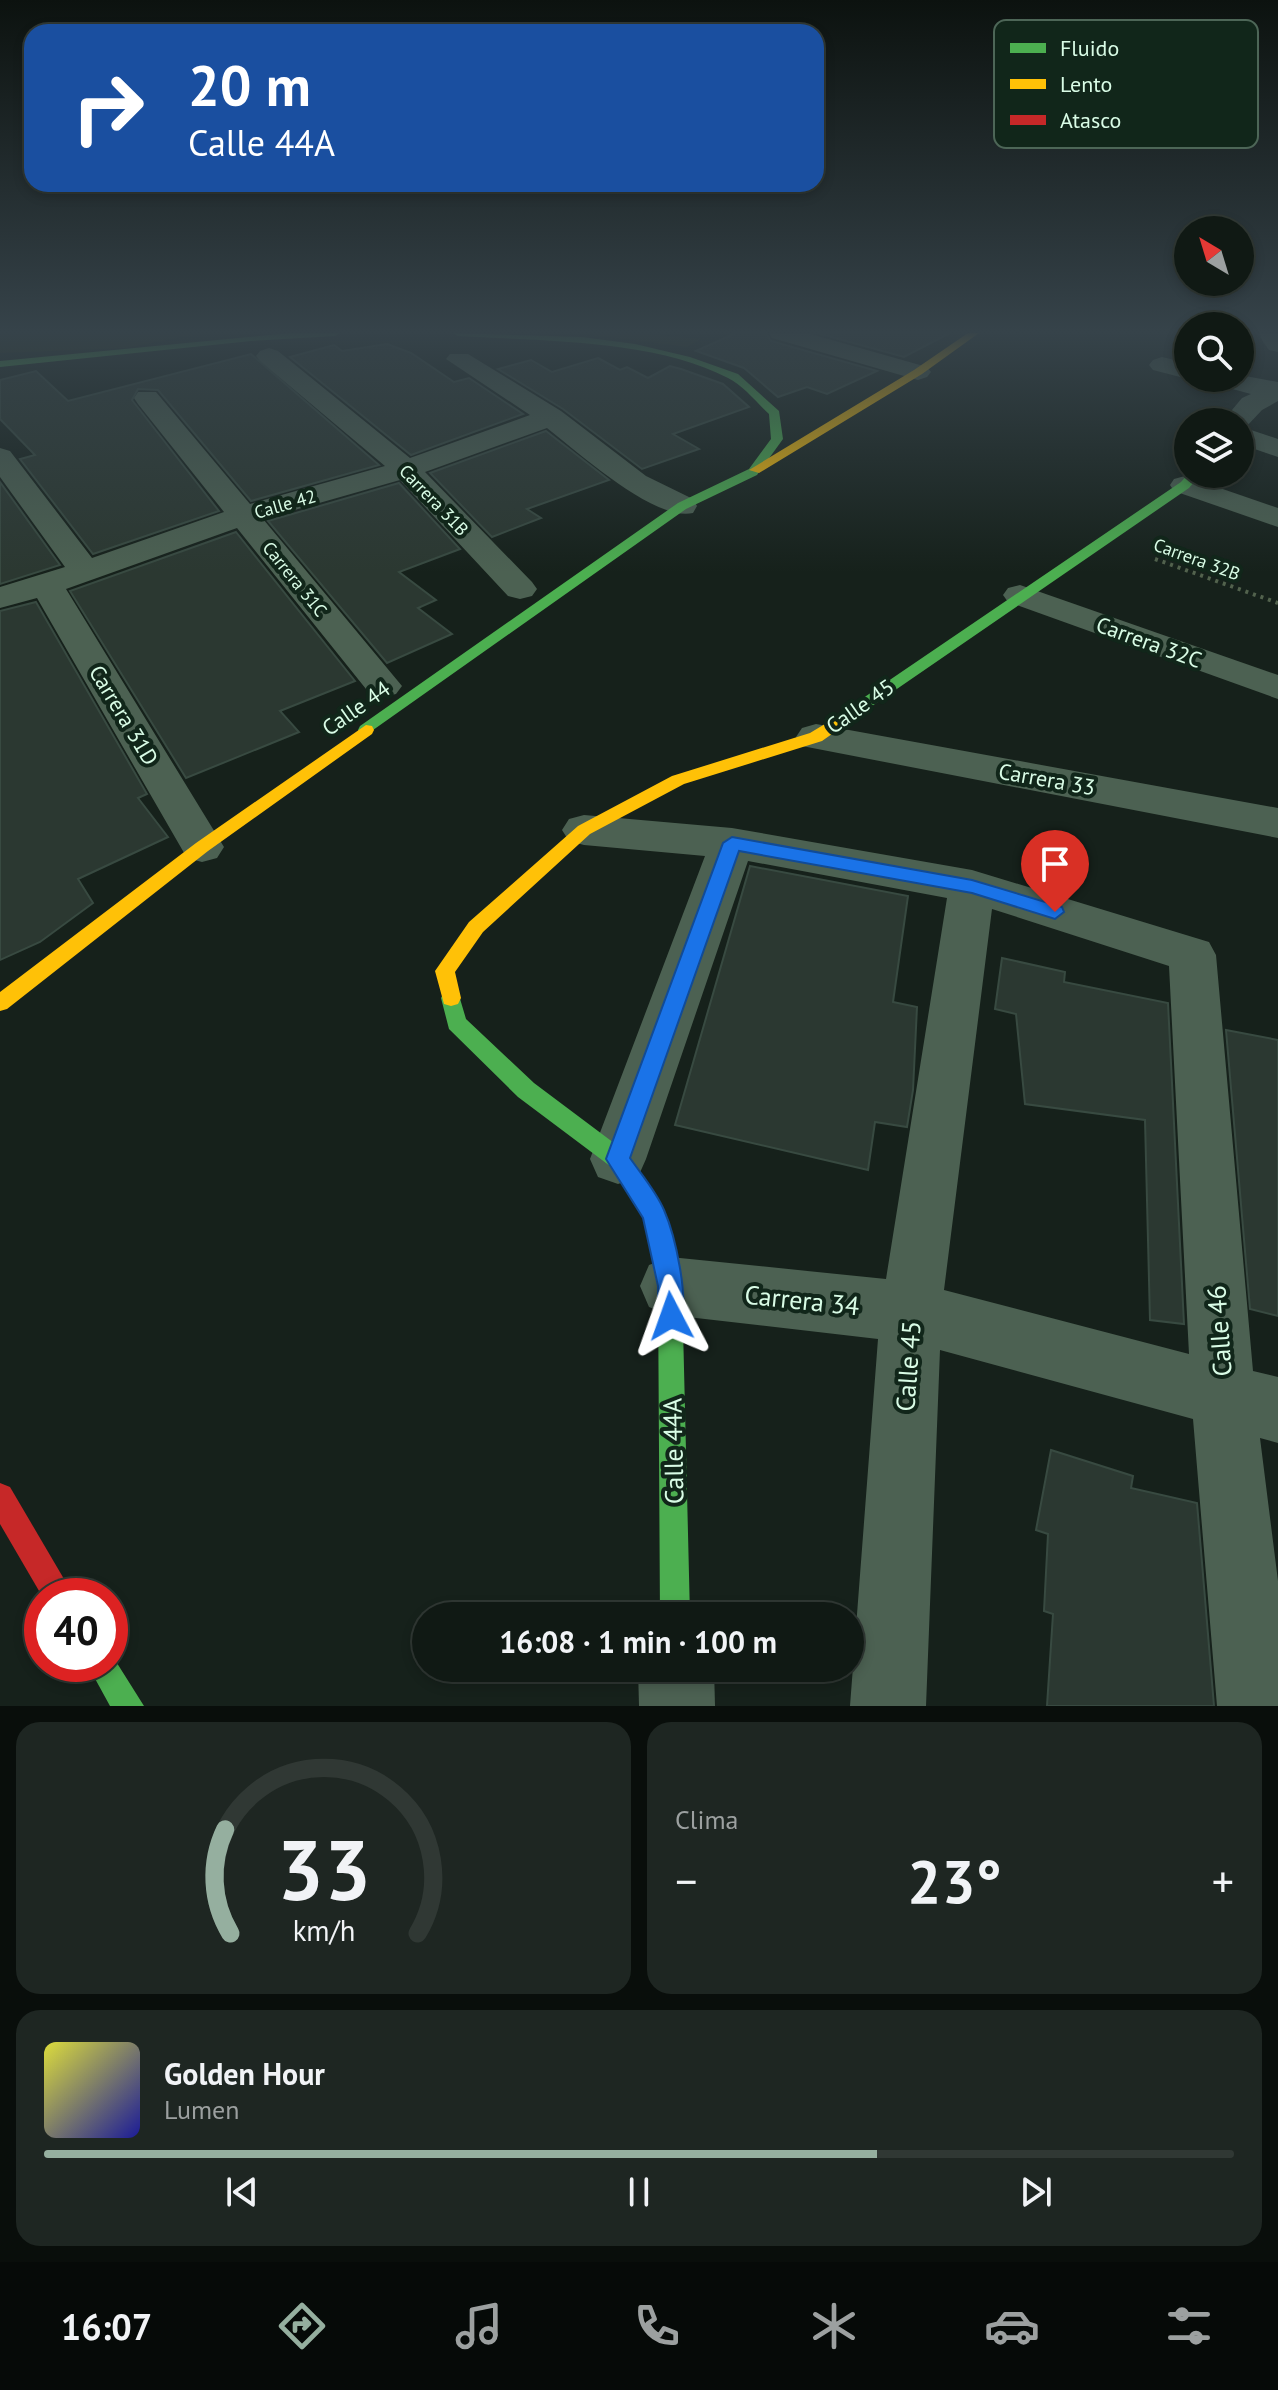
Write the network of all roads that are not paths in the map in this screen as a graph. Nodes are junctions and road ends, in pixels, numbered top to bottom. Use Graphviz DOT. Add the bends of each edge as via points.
graph roads {
  1 [pos="159,413"];
  2 [pos="338,413"];
  3 [pos="545,413"];
  4 [pos="775,413"];
  5 [pos="851,413"];
  6 [pos="560,422"];
  7 [pos="1254,440"];
  8 [pos="1278,448"];
  9 [pos="0,457"];
  10 [pos="406,469"];
  11 [pos="753,472"];
  12 [pos="1179,488"];
  13 [pos="1209,488"];
  14 [pos="682,506"];
  15 [pos="244,515"];
  16 [pos="1278,518"];
  17 [pos="85,572"];
  18 [pos="46,584"];
  19 [pos="520,589"];
  20 [pos="1020,595"];
  21 [pos="0,598"];
  22 [pos="383,686"];
  23 [pos="1278,688"];
  24 [pos="816,737"];
  25 [pos="1278,823"];
  26 [pos="584,830"];
  27 [pos="732,843"];
  28 [pos="202,847"];
  29 [pos="972,886"];
  30 [pos="0,1003"];
  31 [pos="618,1159"];
  32 [pos="670,1286"];
  33 [pos="911,1312"];
  34 [pos="1251,1403"];
  35 [pos="0,1497"];
  36 [pos="48,1578"];
  37 [pos="675,1602"];
  38 [pos="113,1682"];
  39 [pos="676,1682"];
  40 [pos="128,1706"];
  41 [pos="677,1706"];
  42 [pos="888,1706"];
  43 [pos="1255,1706"];
  1 -- 15 [label="street, Carrera 31C"];
  2 -- 10 [label="street, Carrera 31B"];
  3 -- 6 [label="street"];
  4 -- 11 [label="main road, Calle 44" via="777,439"];
  5 -- 11 [label="main road, Calle 44"];
  6 -- 10 [label="street, Calle 42"];
  6 -- 14 [label="street" via="635,482"];
  7 -- 8 [label="street"];
  9 -- 17 [label="street"];
  10 -- 15 [label="street, Calle 42"];
  10 -- 19 [label="street, Carrera 31B"];
  11 -- 14 [label="main road, Calle 44"];
  12 -- 20 [label="main road, Calle 45"];
  13 -- 16 [label="street"];
  14 -- 28 [label="main road, Calle 44"];
  15 -- 17 [label="street, Calle 42"];
  15 -- 22 [label="street, Carrera 31C"];
  17 -- 18 [label="street, Calle 42"];
  18 -- 21 [label="street, Calle 42"];
  18 -- 28 [label="street, Carrera 31D"];
  20 -- 23 [label="street, Carrera 32C"];
  20 -- 24 [label="main road, Calle 45"];
  24 -- 25 [label="street, Carrera 33"];
  24 -- 26 [label="main road, Calle 45" via="678,780"];
  26 -- 27 [label="street"];
  26 -- 31 [label="main road, Calle 45" via="476,927 445,971 456,1023 526,1090"];
  27 -- 29 [label="street"];
  27 -- 31 [label="street"];
  28 -- 30 [label="main road, Calle 44"];
  29 -- 33 [label="street, Calle 45"];
  29 -- 34 [label="street, Calle 46" via="1192,955"];
  31 -- 32 [label="main road" via="654,1214"];
  32 -- 33 [label="street, Carrera 34"];
  32 -- 37 [label="main road, Calle 44A"];
  33 -- 34 [label="street, Carrera 34"];
  33 -- 42 [label="street, Calle 45"];
  34 -- 43 [label="street, Calle 46"];
  35 -- 36 [label="main road"];
  38 -- 40 [label="main road"];
  39 -- 41 [label="street"];
}
